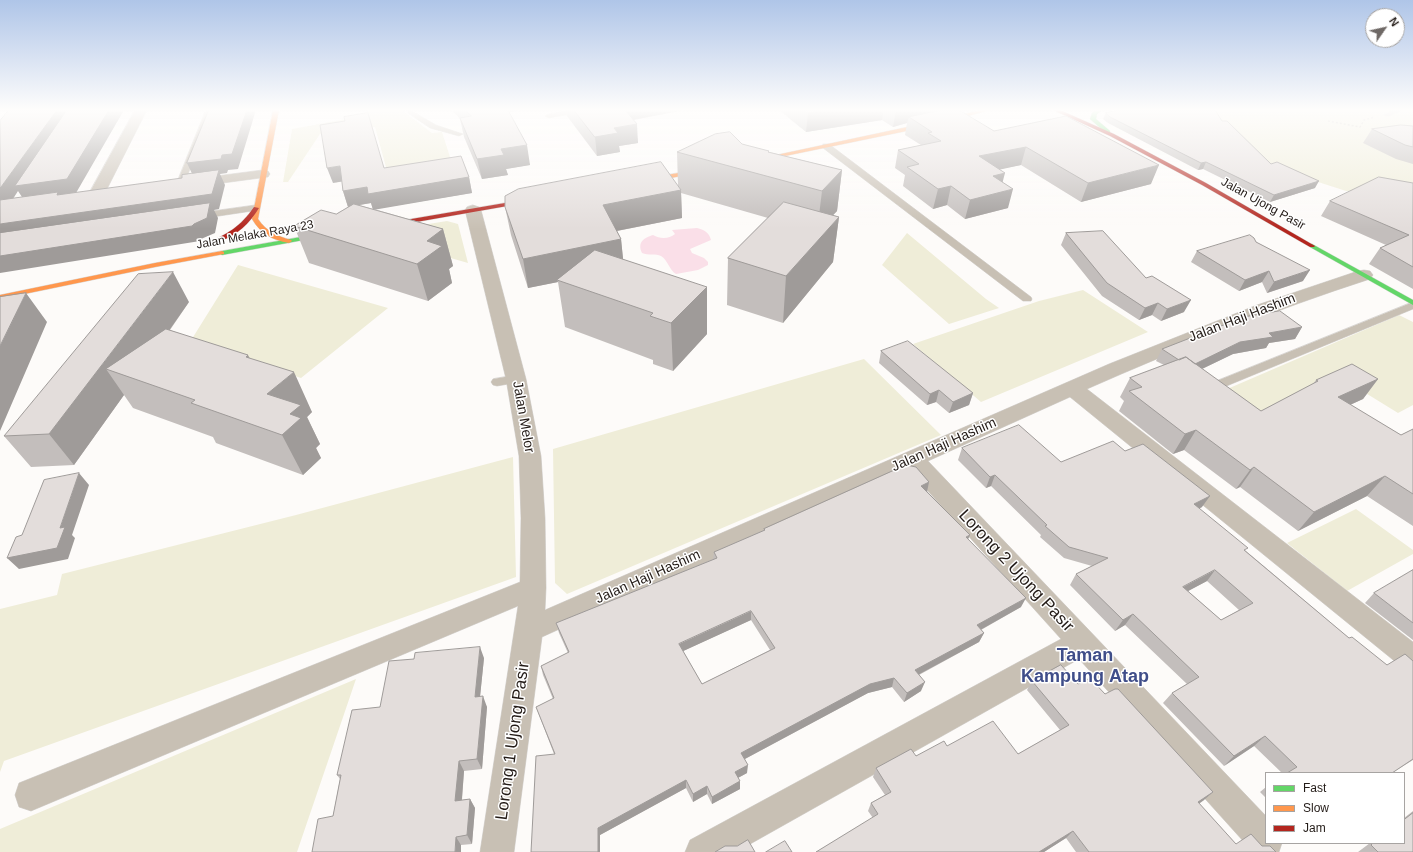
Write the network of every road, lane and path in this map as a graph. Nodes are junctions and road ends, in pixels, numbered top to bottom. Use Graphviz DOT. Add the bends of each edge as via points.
graph roads {
  1 [pos="117,150"];
  2 [pos="194,150"];
  3 [pos="268,150"];
  4 [pos="785,150"];
  5 [pos="802,150"];
  6 [pos="831,150"];
  7 [pos="1139,150"];
  8 [pos="715,164"];
  9 [pos="263,174"];
  10 [pos="635,178"];
  11 [pos="180,185"];
  12 [pos="164,187"];
  13 [pos="110,195"];
  14 [pos="542,198"];
  15 [pos="256,208"];
  16 [pos="473,210"];
  17 [pos="186,218"];
  18 [pos="373,227"];
  19 [pos="289,231"];
  20 [pos="335,233"];
  21 [pos="263,235"];
  22 [pos="245,238"];
  23 [pos="289,241"];
  24 [pos="1308,275"];
  25 [pos="1364,275"];
  26 [pos="1328,286"];
  27 [pos="0,297"];
  28 [pos="1027,299"];
  29 [pos="1413,304"];
  30 [pos="1072,388"];
  31 [pos="1208,389"];
  32 [pos="912,459"];
  33 [pos="533,588"];
  34 [pos="529,630"];
  35 [pos="1082,642"];
  36 [pos="1413,659"];
  37 [pos="31,795"];
  38 [pos="1265,840"];
  39 [pos="1269,844"];
  40 [pos="497,852"];
  41 [pos="702,852"];
  42 [pos="1276,852"];
  1 -- 13 [label="street" via="87,198"];
  2 -- 11 [label="lane"];
  3 -- 9 [label="main road"];
  4 -- 5 [label="main road" via="743,159"];
  6 -- 28 [label="lane"];
  7 -- 25 [label="main road, Jalan Ujong Pasir"];
  8 -- 10 [label="main road"];
  9 -- 11 [label="street"];
  9 -- 15 [label="main road"];
  11 -- 12 [label="street"];
  14 -- 16 [label="main road"];
  15 -- 17 [label="lane"];
  15 -- 21 [label="main road" via="255,219"];
  15 -- 22 [label="main road, Jalan Melaka Raya 23" via="245,226 204,245"];
  16 -- 18 [label="main road"];
  16 -- 33 [label="street, Jalan Melor" via="506,381 530,456"];
  19 -- 21 [label="main road, Jalan Melaka Raya 23"];
  20 -- 23 [label="main road, Jalan Melaka Raya 23"];
  21 -- 23 [label="main road"];
  23 -- 27 [label="main road, Jalan Melaka Raya 23"];
  24 -- 26 [label="street"];
  25 -- 26 [label="street, Jalan Haji Hashim"];
  25 -- 29 [label="main road, Jalan Ujong Pasir"];
  26 -- 30 [label="street, Jalan Haji Hashim" via="1205,331"];
  29 -- 31 [label="lane"];
  30 -- 32 [label="street, Jalan Haji Hashim"];
  30 -- 36 [label="street"];
  32 -- 34 [label="street, Jalan Haji Hashim"];
  32 -- 35 [label="street, Lorong 2 Ujong Pasir"];
  33 -- 34 [label="street, Jalan Melor"];
  33 -- 37 [label="street"];
  34 -- 40 [label="street, Lorong 1 Ujong Pasir"];
  35 -- 38 [label="street, Lorong 2 Ujong Pasir"];
  35 -- 41 [label="street"];
  39 -- 42 [label="street"];
}
